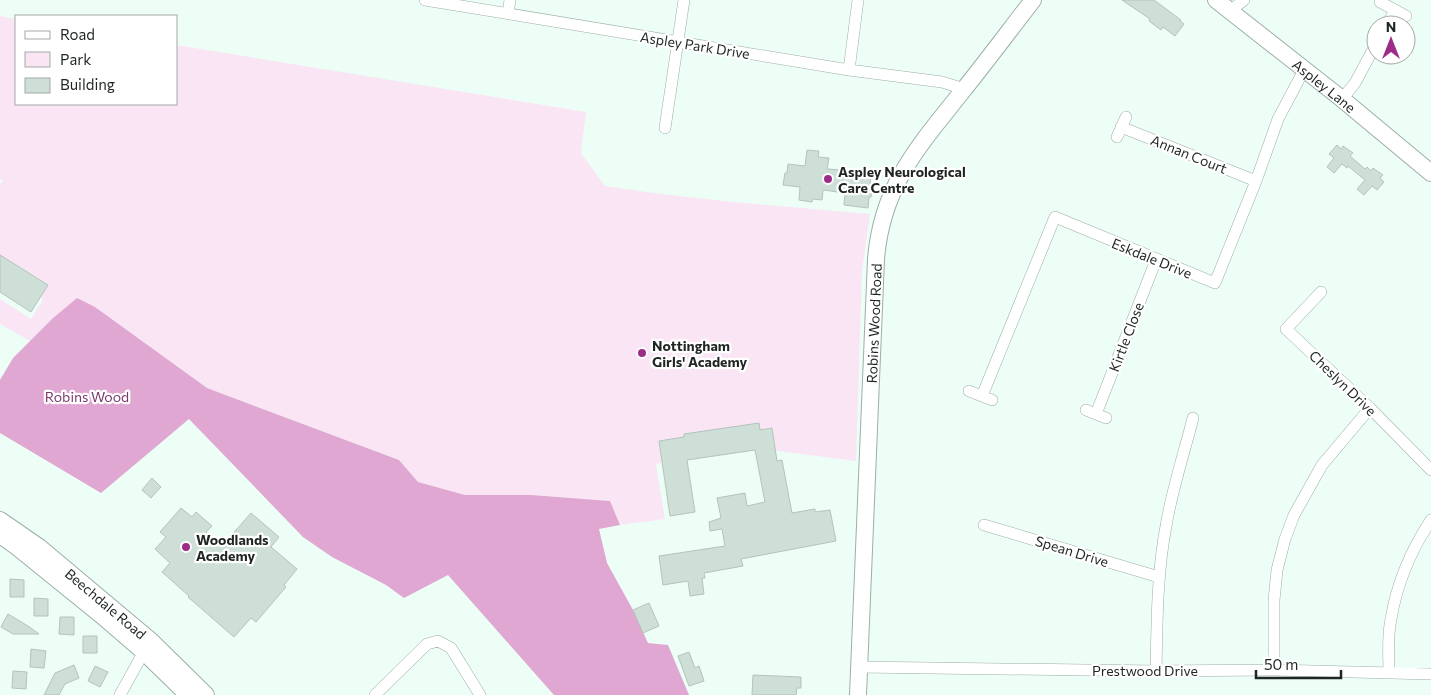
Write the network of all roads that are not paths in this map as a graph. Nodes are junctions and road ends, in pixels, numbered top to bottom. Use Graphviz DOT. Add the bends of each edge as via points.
graph roads {
  1 [pos="425,0"];
  2 [pos="510,0"];
  3 [pos="684,0"];
  4 [pos="858,0"];
  5 [pos="1033,0"];
  6 [pos="1216,0"];
  7 [pos="1244,0"];
  8 [pos="1380,2"];
  9 [pos="1395,10"];
  10 [pos="1230,11"];
  11 [pos="508,14"];
  12 [pos="1392,15"];
  13 [pos="1404,15"];
  14 [pos="677,42"];
  15 [pos="1366,62"];
  16 [pos="849,70"];
  17 [pos="1304,70"];
  18 [pos="962,93"];
  19 [pos="1342,99"];
  20 [pos="1121,127"];
  21 [pos="665,128"];
  22 [pos="1431,172"];
  23 [pos="1256,181"];
  24 [pos="1156,260"];
  25 [pos="1315,292"];
  26 [pos="969,391"];
  27 [pos="1370,408"];
  28 [pos="1096,414"];
  29 [pos="1193,418"];
  30 [pos="1431,470"];
  31 [pos="0,520"];
  32 [pos="1431,520"];
  33 [pos="984,525"];
  34 [pos="0,535"];
  35 [pos="1159,577"];
  36 [pos="147,646"];
  37 [pos="859,667"];
  38 [pos="1274,670"];
  39 [pos="1156,671"];
  40 [pos="1388,673"];
  41 [pos="1431,674"];
  42 [pos="120,695"];
  43 [pos="188,695"];
  44 [pos="206,695"];
  45 [pos="376,695"];
  46 [pos="480,695"];
  47 [pos="858,695"];
  1 -- 11 [label="street, Aspley Park Drive"];
  2 -- 11 [label="street"];
  3 -- 14 [label="street"];
  4 -- 16 [label="street"];
  5 -- 18 [label="street, Robins Wood Road"];
  6 -- 10 [label="street, Aspley Lane"];
  7 -- 10 [label="street"];
  8 -- 9 [label="street"];
  9 -- 12 [label="street"];
  9 -- 13 [label="street"];
  10 -- 17 [label="street, Aspley Lane"];
  11 -- 14 [label="street, Aspley Park Drive"];
  14 -- 16 [label="street, Aspley Park Drive"];
  14 -- 21 [label="street"];
  15 -- 19 [label="street"];
  16 -- 18 [label="street, Aspley Park Drive" via="942,82 958,87"];
  17 -- 19 [label="street, Aspley Lane"];
  17 -- 23 [label="street, Eskdale Drive" via="1278,120"];
  18 -- 37 [label="street, Robins Wood Road" via="928,133 903,170 887,206 878,242"];
  19 -- 22 [label="street, Aspley Lane"];
  20 -- 23 [label="street, Annan Court"];
  23 -- 24 [label="street, Eskdale Drive" via="1215,283"];
  24 -- 26 [label="street, Eskdale Drive" via="1055,217 987,398"];
  24 -- 28 [label="street, Kirtle Close"];
  25 -- 27 [label="street, Cheslyn Drive" via="1286,329"];
  27 -- 30 [label="street, Cheslyn Drive"];
  27 -- 38 [label="street" via="1322,465 1294,515 1285,539 1274,600"];
  29 -- 35 [label="street" via="1165,527"];
  31 -- 36 [label="street, Beechdale Road" via="39,547"];
  32 -- 40 [label="street" via="1418,539 1400,582 1390,619"];
  33 -- 35 [label="street, Spean Drive"];
  34 -- 36 [label="street, Beechdale Road" via="101,615"];
  35 -- 39 [label="street"];
  36 -- 42 [label="street"];
  36 -- 43 [label="street, Beechdale Road"];
  36 -- 44 [label="street, Beechdale Road"];
  37 -- 39 [label="street, Prestwood Drive"];
  37 -- 47 [label="street, Robins Wood Road"];
  38 -- 39 [label="street, Prestwood Drive"];
  38 -- 40 [label="street, Prestwood Drive"];
  40 -- 41 [label="street, Prestwood Drive"];
  45 -- 46 [label="street" via="426,644 438,641 451,648"];
}
